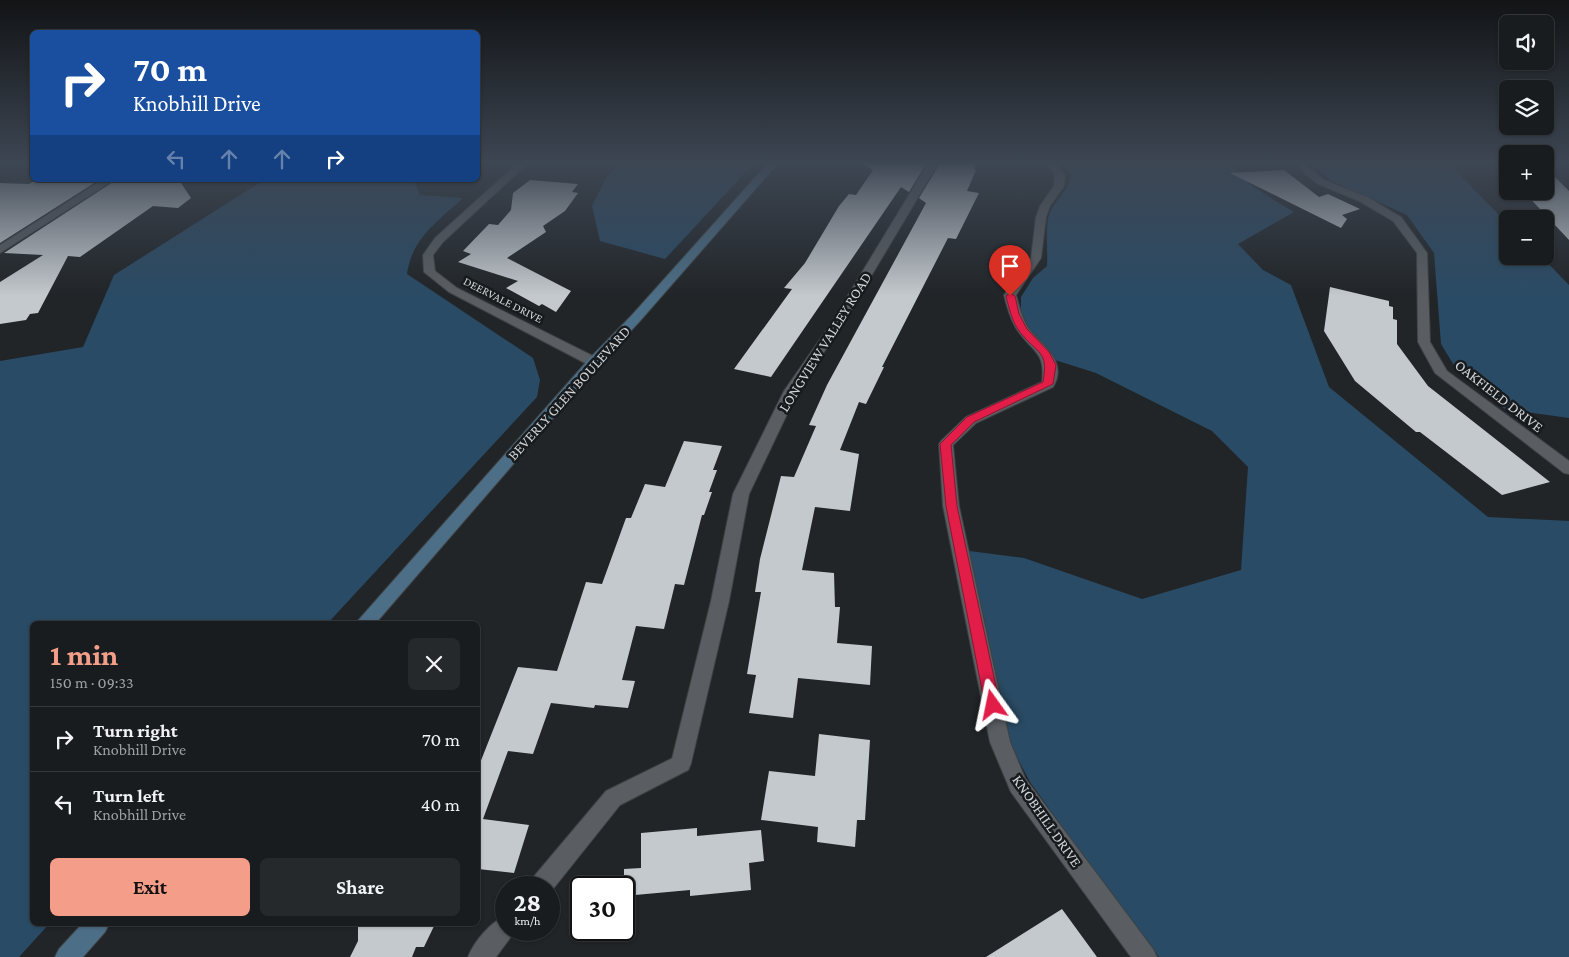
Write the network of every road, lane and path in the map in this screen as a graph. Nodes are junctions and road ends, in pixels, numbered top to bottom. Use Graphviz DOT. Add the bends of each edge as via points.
graph roads {
  1 [pos="67,207"];
  2 [pos="476,207"];
  3 [pos="734,207"];
  4 [pos="907,207"];
  5 [pos="1045,207"];
  6 [pos="1376,207"];
  7 [pos="0,250"];
  8 [pos="594,362"];
  9 [pos="1569,469"];
  10 [pos="367,621"];
  11 [pos="549,876"];
  12 [pos="95,926"];
  13 [pos="495,940"];
  14 [pos="67,957"];
  15 [pos="480,957"];
  16 [pos="1145,957"];
  1 -- 7 [label="street"];
  2 -- 8 [label="street, DEERVALE DRIVE" via="440,240 428,256 430,272 453,290"];
  3 -- 8 [label="main road, BEVERLY GLEN BOULEVARD"];
  4 -- 11 [label="street, LONGVIEW VALLEY ROAD" via="836,325 791,391 740,494 720,601 681,764 613,798"];
  5 -- 16 [label="street, KNOBHILL DRIVE" via="1036,258 1010,296 1023,330 1046,354 1051,365 1048,384 971,420 946,444 952,506 1000,742 1018,785"];
  6 -- 9 [label="street, OAKFIELD DRIVE" via="1396,219 1422,253 1424,342 1442,373"];
  8 -- 10 [label="main road, BEVERLY GLEN BOULEVARD"];
  12 -- 14 [label="main road"];
  13 -- 15 [label="street"];
}
